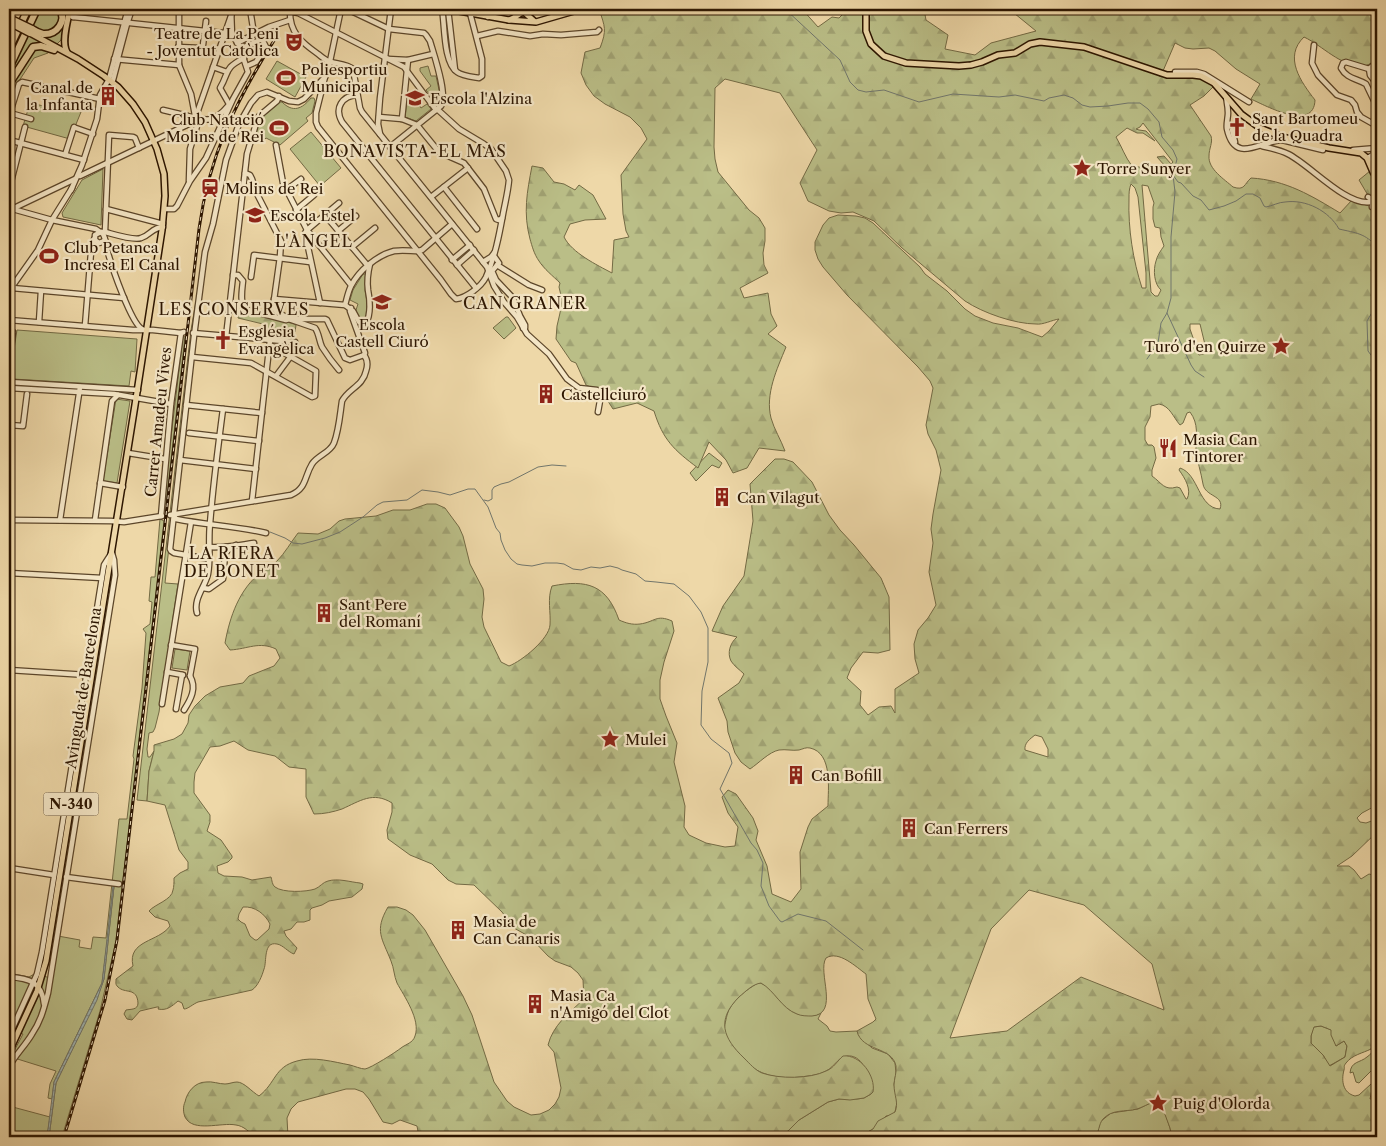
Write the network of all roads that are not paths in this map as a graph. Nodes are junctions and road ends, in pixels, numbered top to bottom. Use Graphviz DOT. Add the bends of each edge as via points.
graph roads {
  1 [pos="12,9"];
  2 [pos="20,9"];
  3 [pos="28,9"];
  4 [pos="38,9"];
  5 [pos="60,9"];
  6 [pos="74,9"];
  7 [pos="128,9"];
  8 [pos="132,9"];
  9 [pos="179,9"];
  10 [pos="250,9"];
  11 [pos="278,9"];
  12 [pos="341,9"];
  13 [pos="347,9"];
  14 [pos="391,9"];
  15 [pos="442,9"];
  16 [pos="448,9"];
  17 [pos="485,9"];
  18 [pos="581,9"];
  19 [pos="866,9"];
  20 [pos="290,10"];
  21 [pos="232,11"];
  22 [pos="471,12"];
  23 [pos="523,12"];
  24 [pos="71,13"];
  25 [pos="9,16"];
  26 [pos="488,16"];
  27 [pos="290,20"];
  28 [pos="509,20"];
  29 [pos="206,21"];
  30 [pos="522,21"];
  31 [pos="9,22"];
  32 [pos="536,22"];
  33 [pos="126,23"];
  34 [pos="9,26"];
  35 [pos="179,28"];
  36 [pos="389,29"];
  37 [pos="205,30"];
  38 [pos="598,30"];
  39 [pos="9,31"];
  40 [pos="224,32"];
  41 [pos="336,33"];
  42 [pos="66,34"];
  43 [pos="254,34"];
  44 [pos="448,34"];
  45 [pos="31,35"];
  46 [pos="476,36"];
  47 [pos="237,43"];
  48 [pos="1314,45"];
  49 [pos="178,47"];
  50 [pos="55,48"];
  51 [pos="9,49"];
  52 [pos="240,49"];
  53 [pos="433,54"];
  54 [pos="74,56"];
  55 [pos="244,58"];
  56 [pos="386,58"];
  57 [pos="117,59"];
  58 [pos="408,60"];
  59 [pos="330,62"];
  60 [pos="1377,62"];
  61 [pos="84,64"];
  62 [pos="179,65"];
  63 [pos="247,66"];
  64 [pos="213,67"];
  65 [pos="9,68"];
  66 [pos="1369,69"];
  67 [pos="406,70"];
  68 [pos="227,72"];
  69 [pos="1175,72"];
  70 [pos="325,77"];
  71 [pos="111,80"];
  72 [pos="9,84"];
  73 [pos="1377,84"];
  74 [pos="311,92"];
  75 [pos="1227,92"];
  76 [pos="358,95"];
  77 [pos="279,96"];
  78 [pos="100,99"];
  79 [pos="233,99"];
  80 [pos="320,99"];
  81 [pos="1249,102"];
  82 [pos="229,104"];
  83 [pos="1229,106"];
  84 [pos="1377,107"];
  85 [pos="163,110"];
  86 [pos="437,110"];
  87 [pos="9,114"];
  88 [pos="379,117"];
  89 [pos="31,119"];
  90 [pos="195,119"];
  91 [pos="402,119"];
  92 [pos="378,124"];
  93 [pos="372,125"];
  94 [pos="417,126"];
  95 [pos="1377,126"];
  96 [pos="25,127"];
  97 [pos="1232,130"];
  98 [pos="93,134"];
  99 [pos="381,136"];
  100 [pos="9,140"];
  101 [pos="154,141"];
  102 [pos="21,144"];
  103 [pos="1235,144"];
  104 [pos="276,145"];
  105 [pos="1261,145"];
  106 [pos="390,147"];
  107 [pos="140,148"];
  108 [pos="1341,149"];
  109 [pos="1323,150"];
  110 [pos="1353,150"];
  111 [pos="1364,152"];
  112 [pos="1377,154"];
  113 [pos="65,156"];
  114 [pos="1371,157"];
  115 [pos="107,163"];
  116 [pos="82,164"];
  117 [pos="1372,165"];
  118 [pos="468,168"];
  119 [pos="245,173"];
  120 [pos="80,176"];
  121 [pos="1376,177"];
  122 [pos="301,179"];
  123 [pos="190,181"];
  124 [pos="444,187"];
  125 [pos="9,190"];
  126 [pos="286,190"];
  127 [pos="314,195"];
  128 [pos="431,197"];
  129 [pos="1370,202"];
  130 [pos="339,203"];
  131 [pos="10,209"];
  132 [pos="106,209"];
  133 [pos="165,209"];
  134 [pos="296,210"];
  135 [pos="57,212"];
  136 [pos="325,215"];
  137 [pos="356,216"];
  138 [pos="502,218"];
  139 [pos="496,219"];
  140 [pos="52,220"];
  141 [pos="62,222"];
  142 [pos="452,224"];
  143 [pos="163,225"];
  144 [pos="375,228"];
  145 [pos="91,229"];
  146 [pos="477,229"];
  147 [pos="307,230"];
  148 [pos="338,231"];
  149 [pos="102,232"];
  150 [pos="94,238"];
  151 [pos="435,238"];
  152 [pos="499,238"];
  153 [pos="103,241"];
  154 [pos="412,244"];
  155 [pos="470,245"];
  156 [pos="352,247"];
  157 [pos="474,250"];
  158 [pos="407,251"];
  159 [pos="418,251"];
  160 [pos="91,252"];
  161 [pos="494,254"];
  162 [pos="280,257"];
  163 [pos="452,260"];
  164 [pos="310,262"];
  165 [pos="484,262"];
  166 [pos="369,265"];
  167 [pos="457,265"];
  168 [pos="497,265"];
  169 [pos="488,271"];
  170 [pos="233,275"];
  171 [pos="251,277"];
  172 [pos="485,279"];
  173 [pos="492,279"];
  174 [pos="351,285"];
  175 [pos="476,288"];
  176 [pos="10,289"];
  177 [pos="41,290"];
  178 [pos="542,290"];
  179 [pos="87,295"];
  180 [pos="124,298"];
  181 [pos="274,299"];
  182 [pos="320,303"];
  183 [pos="345,305"];
  184 [pos="351,308"];
  185 [pos="290,319"];
  186 [pos="9,320"];
  187 [pos="38,322"];
  188 [pos="85,326"];
  189 [pos="523,328"];
  190 [pos="144,330"];
  191 [pos="13,332"];
  192 [pos="193,333"];
  193 [pos="226,337"];
  194 [pos="270,340"];
  195 [pos="270,346"];
  196 [pos="364,355"];
  197 [pos="291,356"];
  198 [pos="192,357"];
  199 [pos="9,361"];
  200 [pos="339,370"];
  201 [pos="267,371"];
  202 [pos="276,376"];
  203 [pos="9,382"];
  204 [pos="9,388"];
  205 [pos="80,389"];
  206 [pos="138,390"];
  207 [pos="27,394"];
  208 [pos="118,395"];
  209 [pos="136,398"];
  210 [pos="9,402"];
  211 [pos="171,404"];
  212 [pos="186,404"];
  213 [pos="9,406"];
  214 [pos="223,408"];
  215 [pos="598,412"];
  216 [pos="262,413"];
  217 [pos="9,426"];
  218 [pos="189,433"];
  219 [pos="220,436"];
  220 [pos="259,441"];
  221 [pos="128,453"];
  222 [pos="165,459"];
  223 [pos="180,460"];
  224 [pos="216,464"];
  225 [pos="256,469"];
  226 [pos="100,484"];
  227 [pos="123,487"];
  228 [pos="252,501"];
  229 [pos="211,508"];
  230 [pos="172,515"];
  231 [pos="9,520"];
  232 [pos="60,520"];
  233 [pos="95,520"];
  234 [pos="117,522"];
  235 [pos="190,522"];
  236 [pos="210,525"];
  237 [pos="266,533"];
  238 [pos="254,543"];
  239 [pos="236,546"];
  240 [pos="209,547"];
  241 [pos="112,553"];
  242 [pos="185,555"];
  243 [pos="209,559"];
  244 [pos="106,571"];
  245 [pos="9,573"];
  246 [pos="102,578"];
  247 [pos="114,580"];
  248 [pos="203,588"];
  249 [pos="197,613"];
  250 [pos="172,645"];
  251 [pos="9,670"];
  252 [pos="167,672"];
  253 [pos="182,675"];
  254 [pos="190,676"];
  255 [pos="89,677"];
  256 [pos="162,704"];
  257 [pos="176,709"];
  258 [pos="184,710"];
  259 [pos="9,868"];
  260 [pos="54,875"];
  261 [pos="66,877"];
  262 [pos="119,884"];
  263 [pos="51,930"];
  264 [pos="42,952"];
  265 [pos="9,977"];
  266 [pos="33,983"];
  267 [pos="39,988"];
  268 [pos="44,1008"];
  269 [pos="9,1036"];
  270 [pos="9,1052"];
  271 [pos="9,1067"];
  1 -- 25 [label="highway"];
  2 -- 39 [label="highway"];
  3 -- 51 [label="highway"];
  4 -- 65 [label="highway"];
  5 -- 45 [label="highway" via="63,20 57,29"];
  6 -- 24 [label="street"];
  7 -- 33 [label="street"];
  8 -- 33 [label="street"];
  9 -- 35 [label="street"];
  10 -- 43 [label="street"];
  11 -- 20 [label="street"];
  12 -- 41 [label="street"];
  13 -- 36 [label="street"];
  14 -- 36 [label="street"];
  15 -- 44 [label="street"];
  16 -- 22 [label="main road"];
  16 -- 44 [label="street"];
  17 -- 26 [label="street"];
  18 -- 32 [label="main road"];
  19 -- 75 [label="main road" via="866,31 871,44 884,56 906,63 971,65 998,55 1015,53 1040,42 1084,47 1164,75 1201,76"];
  20 -- 27 [label="street"];
  20 -- 41 [label="street"];
  21 -- 40 [label="street"];
  21 -- 47 [label="street" via="232,35"];
  22 -- 26 [label="main road"];
  22 -- 46 [label="street"];
  23 -- 28 [label="main road"];
  23 -- 30 [label="main road" via="527,18"];
  23 -- 32 [label="main road"];
  24 -- 33 [label="street"];
  24 -- 42 [label="main road"];
  25 -- 45 [label="highway, bridge"];
  26 -- 28 [label="main road"];
  27 -- 43 [label="street"];
  27 -- 59 [label="street" via="304,44"];
  28 -- 30 [label="main road"];
  29 -- 37 [label="street"];
  30 -- 32 [label="main road"];
  31 -- 45 [label="highway, N-340, bridge"];
  33 -- 35 [label="street"];
  33 -- 57 [label="street"];
  34 -- 45 [label="highway, N-340, bridge"];
  35 -- 37 [label="street"];
  35 -- 49 [label="street"];
  36 -- 53 [label="street" via="425,34"];
  36 -- 56 [label="street"];
  37 -- 40 [label="street"];
  37 -- 49 [label="street" via="201,48"];
  38 -- 46 [label="street" via="556,35 498,31"];
  40 -- 64 [label="street"];
  41 -- 56 [label="street"];
  41 -- 59 [label="street"];
  42 -- 50 [label="main road"];
  42 -- 54 [label="main road" via="65,49"];
  43 -- 47 [label="street"];
  44 -- 46 [label="street" via="451,61 456,71 481,77 482,60"];
  45 -- 50 [label="main road, N-340"];
  47 -- 52 [label="street"];
  48 -- 95 [label="street" via="1312,63 1318,75 1337,95 1352,102 1361,117"];
  49 -- 62 [label="street"];
  50 -- 54 [label="main road, N-340"];
  50 -- 61 [label="main road, N-340"];
  50 -- 72 [label="highway" via="34,47"];
  52 -- 55 [label="street"];
  52 -- 63 [label="street" via="262,38 266,46 256,62"];
  53 -- 58 [label="street"];
  53 -- 86 [label="street" via="444,97"];
  54 -- 61 [label="main road, N-340"];
  55 -- 63 [label="street"];
  55 -- 68 [label="street" via="232,64"];
  56 -- 58 [label="street"];
  56 -- 67 [label="street"];
  56 -- 88 [label="street"];
  57 -- 62 [label="street"];
  57 -- 71 [label="street"];
  58 -- 67 [label="street"];
  59 -- 70 [label="street"];
  59 -- 76 [label="street" via="351,67"];
  60 -- 66 [label="street"];
  61 -- 71 [label="main road, N-340"];
  62 -- 90 [label="street" via="191,94"];
  63 -- 79 [label="street" via="248,72"];
  64 -- 68 [label="street"];
  64 -- 90 [label="street"];
  66 -- 73 [label="street"];
  66 -- 84 [label="street" via="1346,62 1340,68 1350,78 1366,84"];
  67 -- 86 [label="street"];
  67 -- 91 [label="street"];
  68 -- 82 [label="street" via="220,88"];
  69 -- 75 [label="street" via="1200,73"];
  70 -- 74 [label="street"];
  70 -- 80 [label="street"];
  71 -- 78 [label="street"];
  71 -- 101 [label="main road, N-340" via="133,104"];
  74 -- 77 [label="street" via="297,102"];
  74 -- 80 [label="street"];
  75 -- 81 [label="street"];
  75 -- 83 [label="main road"];
  76 -- 93 [label="street" via="360,110"];
  76 -- 151 [label="street" via="341,102 338,109 340,118"];
  77 -- 119 [label="street" via="257,120"];
  77 -- 192 [label="street" via="267,92 260,94 239,124 205,248"];
  78 -- 87 [label="street" via="21,82"];
  78 -- 98 [label="street"];
  79 -- 82 [label="street"];
  79 -- 123 [label="street" via="208,155"];
  80 -- 154 [label="street" via="315,118 318,127"];
  82 -- 90 [label="street" via="212,119"];
  83 -- 103 [label="street" via="1227,128"];
  83 -- 108 [label="main road" via="1275,135"];
  85 -- 90 [label="street"];
  86 -- 94 [label="street"];
  86 -- 138 [label="street" via="491,150 506,171 509,180"];
  87 -- 89 [label="street"];
  88 -- 91 [label="street"];
  88 -- 92 [label="street"];
  90 -- 101 [label="street"];
  90 -- 123 [label="street" via="197,126 190,149"];
  91 -- 94 [label="street"];
  92 -- 93 [label="street"];
  92 -- 99 [label="street"];
  93 -- 99 [label="street"];
  94 -- 106 [label="street"];
  94 -- 118 [label="street" via="439,152"];
  96 -- 102 [label="street"];
  97 -- 103 [label="street"];
  98 -- 113 [label="street" via="75,127"];
  98 -- 116 [label="street"];
  99 -- 106 [label="street"];
  100 -- 102 [label="street"];
  101 -- 107 [label="street"];
  101 -- 133 [label="main road, Avinguda de Barcelona / N-340" via="164,174"];
  102 -- 113 [label="street"];
  102 -- 125 [label="street"];
  103 -- 105 [label="street" via="1244,149"];
  104 -- 126 [label="street"];
  105 -- 109 [label="street" via="1282,140"];
  105 -- 129 [label="street" via="1290,155 1348,196"];
  106 -- 128 [label="street"];
  107 -- 115 [label="street"];
  107 -- 115 [label="street" via="133,137 109,134"];
  108 -- 110 [label="main road"];
  108 -- 111 [label="main road"];
  110 -- 111 [label="street"];
  110 -- 114 [label="main road" via="1364,151"];
  111 -- 112 [label="street"];
  111 -- 114 [label="street"];
  111 -- 117 [label="main road"];
  112 -- 114 [label="street"];
  112 -- 117 [label="street"];
  113 -- 116 [label="street"];
  114 -- 117 [label="main road"];
  115 -- 120 [label="street"];
  115 -- 132 [label="street"];
  116 -- 120 [label="street"];
  117 -- 121 [label="main road"];
  118 -- 124 [label="street"];
  118 -- 139 [label="street" via="484,189"];
  119 -- 162 [label="street" via="252,179 281,241"];
  119 -- 170 [label="street"];
  120 -- 131 [label="street"];
  120 -- 135 [label="street"];
  122 -- 126 [label="street"];
  123 -- 133 [label="street" via="176,208"];
  124 -- 128 [label="street"];
  124 -- 146 [label="street"];
  126 -- 134 [label="street"];
  127 -- 134 [label="street"];
  128 -- 142 [label="street"];
  130 -- 136 [label="street"];
  131 -- 140 [label="street"];
  132 -- 143 [label="street"];
  132 -- 149 [label="street"];
  133 -- 143 [label="main road, Avinguda de Barcelona / N-340"];
  134 -- 147 [label="street"];
  135 -- 140 [label="street"];
  135 -- 141 [label="street"];
  136 -- 147 [label="street"];
  136 -- 148 [label="street"];
  137 -- 148 [label="street"];
  138 -- 139 [label="street"];
  138 -- 152 [label="street"];
  139 -- 152 [label="street"];
  140 -- 141 [label="street"];
  140 -- 176 [label="street" via="38,250"];
  141 -- 145 [label="street"];
  142 -- 151 [label="street"];
  142 -- 155 [label="street"];
  143 -- 149 [label="street" via="139,239"];
  143 -- 190 [label="main road, Avinguda de Barcelona / N-340"];
  144 -- 156 [label="street"];
  145 -- 149 [label="street"];
  145 -- 150 [label="street"];
  147 -- 164 [label="street"];
  147 -- 174 [label="street"];
  148 -- 156 [label="street"];
  149 -- 150 [label="street"];
  149 -- 153 [label="street"];
  150 -- 153 [label="street" via="97,243"];
  150 -- 160 [label="street"];
  151 -- 159 [label="street"];
  151 -- 163 [label="street"];
  152 -- 161 [label="street"];
  153 -- 160 [label="street"];
  153 -- 180 [label="street"];
  154 -- 158 [label="street"];
  154 -- 159 [label="street"];
  155 -- 157 [label="street"];
  155 -- 163 [label="street"];
  156 -- 166 [label="street"];
  157 -- 165 [label="street"];
  157 -- 167 [label="street"];
  158 -- 159 [label="street"];
  158 -- 166 [label="street" via="396,251"];
  159 -- 175 [label="street" via="454,298 461,298"];
  160 -- 179 [label="street"];
  161 -- 165 [label="street"];
  161 -- 168 [label="street"];
  161 -- 169 [label="street"];
  162 -- 164 [label="street"];
  162 -- 171 [label="street" via="254,255"];
  162 -- 181 [label="street"];
  163 -- 167 [label="street"];
  164 -- 182 [label="street"];
  165 -- 169 [label="street"];
  166 -- 174 [label="street"];
  166 -- 184 [label="street" via="367,321 359,322"];
  167 -- 175 [label="street"];
  168 -- 178 [label="street"];
  168 -- 189 [label="street" via="492,271 513,298 525,325"];
  169 -- 172 [label="street"];
  169 -- 173 [label="street"];
  170 -- 185 [label="street" via="238,275 243,281 244,309"];
  170 -- 193 [label="street"];
  172 -- 173 [label="street"];
  172 -- 175 [label="street"];
  173 -- 189 [label="street"];
  174 -- 183 [label="street"];
  176 -- 177 [label="street"];
  177 -- 179 [label="street"];
  177 -- 187 [label="street"];
  179 -- 180 [label="street"];
  179 -- 188 [label="street"];
  180 -- 190 [label="street" via="137,326"];
  181 -- 182 [label="street"];
  181 -- 185 [label="street" via="275,310"];
  182 -- 183 [label="street"];
  183 -- 184 [label="street"];
  184 -- 196 [label="street"];
  185 -- 196 [label="street" via="325,319 348,360"];
  185 -- 200 [label="street" via="317,329 322,348"];
  186 -- 187 [label="street"];
  187 -- 188 [label="street"];
  188 -- 190 [label="street"];
  189 -- 215 [label="street" via="552,358 567,380 579,388 600,392"];
  190 -- 206 [label="main road, Avinguda de Barcelona / N-340"];
  190 -- 211 [label="street, Carrer Amadeu Vives" via="183,333"];
  191 -- 199 [label="street"];
  192 -- 193 [label="street"];
  192 -- 198 [label="street"];
  193 -- 194 [label="street"];
  194 -- 195 [label="street"];
  194 -- 197 [label="street" via="295,342"];
  195 -- 197 [label="street"];
  195 -- 201 [label="street"];
  196 -- 228 [label="street" via="367,361 365,376 344,396 333,445 312,464 300,489 291,495"];
  197 -- 202 [label="street"];
  197 -- 202 [label="street" via="316,371 316,394 312,396"];
  198 -- 201 [label="street" via="251,363"];
  198 -- 212 [label="street"];
  201 -- 202 [label="street"];
  201 -- 216 [label="street"];
  203 -- 205 [label="street"];
  204 -- 205 [label="street"];
  205 -- 206 [label="street"];
  205 -- 208 [label="street"];
  205 -- 232 [label="street"];
  206 -- 209 [label="main road, Avinguda de Barcelona / N-340"];
  207 -- 217 [label="street" via="23,426"];
  208 -- 209 [label="street"];
  208 -- 226 [label="street" via="112,401"];
  209 -- 211 [label="street"];
  209 -- 221 [label="main road, Avinguda de Barcelona / N-340"];
  210 -- 213 [label="street"];
  211 -- 222 [label="street, Carrer Amadeu Vives"];
  212 -- 214 [label="street"];
  212 -- 223 [label="street"];
  214 -- 216 [label="street"];
  214 -- 219 [label="street"];
  216 -- 220 [label="street"];
  218 -- 219 [label="street"];
  219 -- 220 [label="street"];
  219 -- 224 [label="street"];
  220 -- 225 [label="street"];
  221 -- 222 [label="street"];
  221 -- 227 [label="main road, Avinguda de Barcelona / N-340"];
  222 -- 234 [label="street, Carrer Amadeu Vives" via="162,516"];
  223 -- 224 [label="street"];
  223 -- 230 [label="street"];
  224 -- 225 [label="street"];
  224 -- 229 [label="street"];
  225 -- 228 [label="street"];
  226 -- 227 [label="street"];
  226 -- 233 [label="street"];
  227 -- 234 [label="main road, Avinguda de Barcelona / N-340"];
  228 -- 229 [label="street"];
  229 -- 230 [label="street"];
  229 -- 236 [label="street"];
  230 -- 235 [label="street"];
  230 -- 242 [label="street" via="170,549"];
  231 -- 232 [label="street"];
  232 -- 233 [label="street"];
  233 -- 234 [label="street"];
  234 -- 241 [label="main road, Avinguda de Barcelona / N-340"];
  235 -- 236 [label="street"];
  235 -- 242 [label="street"];
  236 -- 237 [label="street"];
  236 -- 240 [label="street"];
  238 -- 239 [label="street"];
  239 -- 240 [label="street"];
  239 -- 248 [label="street" via="225,554 223,579 209,589"];
  240 -- 243 [label="street"];
  241 -- 244 [label="main road, Avinguda de Barcelona / N-340"];
  241 -- 247 [label="street, Avinguda de Barcelona"];
  242 -- 243 [label="street"];
  242 -- 250 [label="street"];
  243 -- 248 [label="street"];
  244 -- 246 [label="street, Avinguda de Barcelona"];
  244 -- 247 [label="street" via="113,573"];
  244 -- 255 [label="main road, Avinguda de Barcelona / N-340"];
  245 -- 246 [label="street"];
  246 -- 255 [label="street, Avinguda de Barcelona"];
  247 -- 261 [label="street, Avinguda de Barcelona"];
  248 -- 249 [label="street" via="197,600"];
  250 -- 252 [label="street"];
  250 -- 254 [label="street" via="195,649"];
  251 -- 255 [label="street"];
  252 -- 253 [label="street"];
  252 -- 256 [label="street"];
  253 -- 254 [label="street"];
  253 -- 257 [label="street"];
  254 -- 258 [label="street" via="194,687"];
  255 -- 260 [label="street, Avinguda de Barcelona"];
  255 -- 263 [label="main road, Avinguda de Barcelona / N-340"];
  259 -- 260 [label="street"];
  260 -- 264 [label="street, Avinguda de Barcelona"];
  261 -- 262 [label="street"];
  261 -- 268 [label="street, Avinguda de Barcelona"];
  263 -- 264 [label="street, Avinguda de Barcelona"];
  263 -- 267 [label="main road, Avinguda de Barcelona / N-340"];
  264 -- 266 [label="street, Avinguda de Barcelona"];
  265 -- 266 [label="street"];
  266 -- 267 [label="street"];
  266 -- 269 [label="street, Avinguda de Barcelona"];
  267 -- 268 [label="street, Avinguda de Barcelona"];
  267 -- 270 [label="main road, Avinguda de Barcelona / N-340"];
  268 -- 271 [label="street, Avinguda de Barcelona" via="36,1028"];
}
